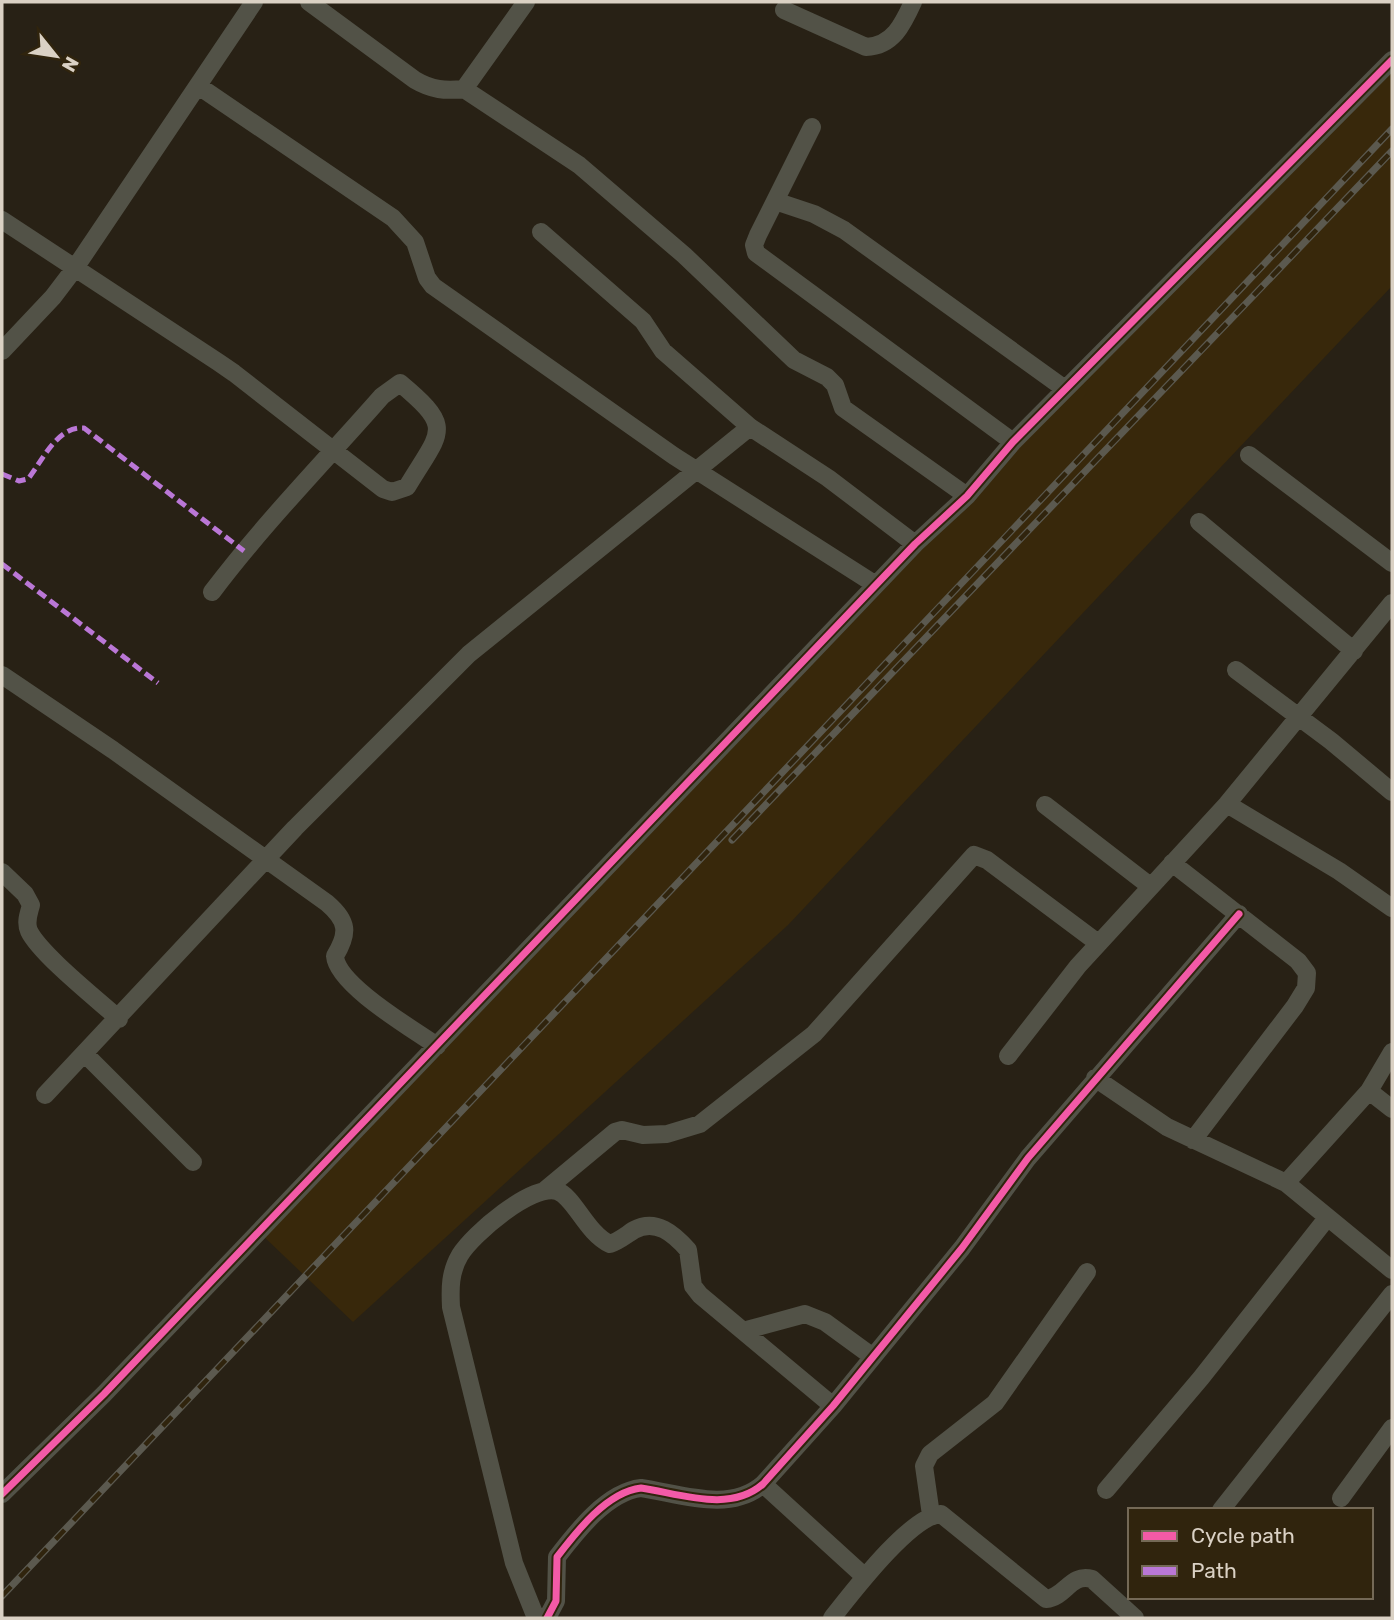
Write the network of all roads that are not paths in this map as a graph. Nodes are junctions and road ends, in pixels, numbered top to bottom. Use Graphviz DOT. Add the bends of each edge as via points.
graph roads {
  1 [pos="254,2"];
  2 [pos="309,2"];
  3 [pos="526,2"];
  4 [pos="914,2"];
  5 [pos="784,10"];
  6 [pos="1392,60"];
  7 [pos="200,87"];
  8 [pos="464,89"];
  9 [pos="812,127"];
  10 [pos="775,201"];
  11 [pos="2,220"];
  12 [pos="541,232"];
  13 [pos="75,268"];
  14 [pos="2,351"];
  15 [pos="1065,389"];
  16 [pos="750,427"];
  17 [pos="1013,442"];
  18 [pos="334,452"];
  19 [pos="1249,455"];
  20 [pos="696,470"];
  21 [pos="967,496"];
  22 [pos="1199,522"];
  23 [pos="915,544"];
  24 [pos="1392,563"];
  25 [pos="876,585"];
  26 [pos="212,592"];
  27 [pos="1392,603"];
  28 [pos="1354,651"];
  29 [pos="1236,670"];
  30 [pos="2,675"];
  31 [pos="1298,716"];
  32 [pos="1392,792"];
  33 [pos="1227,804"];
  34 [pos="1045,806"];
  35 [pos="265,861"];
  36 [pos="1172,863"];
  37 [pos="2,872"];
  38 [pos="1150,886"];
  39 [pos="1392,908"];
  40 [pos="1239,914"];
  41 [pos="1098,943"];
  42 [pos="119,1019"];
  43 [pos="437,1046"];
  44 [pos="1392,1052"];
  45 [pos="85,1054"];
  46 [pos="1008,1056"];
  47 [pos="1095,1078"];
  48 [pos="1369,1091"];
  49 [pos="45,1095"];
  50 [pos="1392,1109"];
  51 [pos="1192,1140"];
  52 [pos="193,1162"];
  53 [pos="1286,1184"];
  54 [pos="544,1191"];
  55 [pos="1327,1218"];
  56 [pos="1392,1270"];
  57 [pos="1087,1272"];
  58 [pos="1392,1294"];
  59 [pos="743,1331"];
  60 [pos="873,1357"];
  61 [pos="833,1406"];
  62 [pos="1392,1428"];
  63 [pos="763,1484"];
  64 [pos="1106,1490"];
  65 [pos="2,1494"];
  66 [pos="1341,1497"];
  67 [pos="1223,1508"];
  68 [pos="931,1515"];
  69 [pos="865,1577"];
  70 [pos="536,1618"];
  71 [pos="547,1618"];
  72 [pos="832,1618"];
  73 [pos="1135,1618"];
  1 -- 7 [label="street"];
  2 -- 8 [label="street" via="428,88"];
  3 -- 8 [label="street"];
  4 -- 5 [label="street" via="900,29 878,47 866,47"];
  6 -- 15 [label="street"];
  7 -- 13 [label="street"];
  7 -- 20 [label="street" via="393,218 415,242 433,286"];
  8 -- 21 [label="street" via="579,165 684,255 794,360 827,377 843,408"];
  9 -- 10 [label="street"];
  10 -- 15 [label="street" via="844,230"];
  10 -- 17 [label="street" via="754,245 756,253"];
  11 -- 13 [label="street"];
  12 -- 16 [label="street" via="643,321 663,351"];
  13 -- 14 [label="street"];
  13 -- 18 [label="street" via="218,362"];
  15 -- 17 [label="street"];
  16 -- 20 [label="street"];
  16 -- 23 [label="street" via="828,478"];
  17 -- 21 [label="street"];
  18 -- 18 [label="street" via="383,488 401,491 431,447 439,426 427,406 400,383 382,396"];
  18 -- 26 [label="street"];
  19 -- 24 [label="street"];
  20 -- 25 [label="street"];
  20 -- 35 [label="street" via="470,654"];
  21 -- 23 [label="street"];
  22 -- 28 [label="street"];
  23 -- 25 [label="street"];
  25 -- 43 [label="street"];
  27 -- 28 [label="street"];
  28 -- 31 [label="street"];
  29 -- 31 [label="street"];
  30 -- 35 [label="street"];
  31 -- 32 [label="street"];
  31 -- 33 [label="street"];
  33 -- 36 [label="street"];
  33 -- 39 [label="street"];
  34 -- 38 [label="street"];
  35 -- 42 [label="street"];
  35 -- 43 [label="street" via="340,915 346,926 345,939 335,956 341,972"];
  36 -- 38 [label="street"];
  36 -- 40 [label="street"];
  37 -- 42 [label="street" via="31,905 29,931"];
  38 -- 41 [label="street"];
  40 -- 47 [label="street"];
  40 -- 51 [label="street" via="1298,961 1307,973 1306,988"];
  41 -- 46 [label="street"];
  41 -- 54 [label="street" via="974,855 814,1034 700,1124 667,1134 615,1132"];
  42 -- 45 [label="street"];
  43 -- 65 [label="street" via="96,1403"];
  44 -- 48 [label="street"];
  45 -- 49 [label="street"];
  45 -- 52 [label="street"];
  47 -- 51 [label="street"];
  47 -- 60 [label="street"];
  48 -- 50 [label="street"];
  48 -- 53 [label="street"];
  51 -- 53 [label="street"];
  53 -- 55 [label="street"];
  54 -- 59 [label="street" via="567,1198 592,1233 610,1244 638,1227 664,1229 688,1250 693,1286"];
  54 -- 70 [label="street" via="512,1207 461,1253 450,1287 456,1331 514,1563"];
  55 -- 56 [label="street"];
  55 -- 64 [label="street"];
  57 -- 68 [label="street" via="995,1403 930,1454 924,1466"];
  58 -- 67 [label="street"];
  59 -- 60 [label="street" via="805,1314 825,1322"];
  59 -- 61 [label="street"];
  60 -- 61 [label="street"];
  61 -- 63 [label="street"];
  62 -- 66 [label="street"];
  63 -- 69 [label="street"];
  63 -- 71 [label="street" via="751,1494 730,1500 641,1488 615,1496 557,1556 556,1601"];
  68 -- 69 [label="street"];
  68 -- 73 [label="street" via="950,1519 1045,1599 1054,1598 1083,1576 1092,1578"];
  69 -- 72 [label="street"];
}
